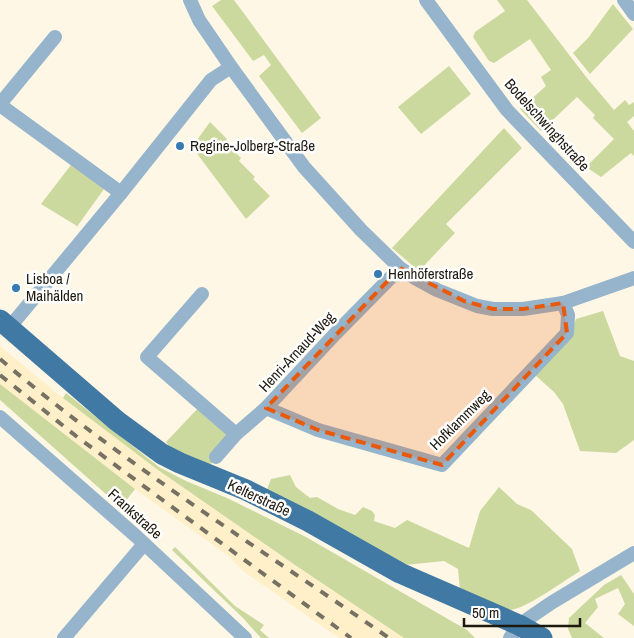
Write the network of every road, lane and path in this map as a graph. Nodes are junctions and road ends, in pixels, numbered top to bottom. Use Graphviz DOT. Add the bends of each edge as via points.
graph roads {
  1 [pos="190,0"];
  2 [pos="426,0"];
  3 [pos="624,0"];
  4 [pos="634,14"];
  5 [pos="55,37"];
  6 [pos="231,67"];
  7 [pos="0,104"];
  8 [pos="121,193"];
  9 [pos="634,242"];
  10 [pos="400,268"];
  11 [pos="634,278"];
  12 [pos="202,294"];
  13 [pos="563,303"];
  14 [pos="4,324"];
  15 [pos="266,408"];
  16 [pos="0,417"];
  17 [pos="236,434"];
  18 [pos="216,457"];
  19 [pos="144,544"];
  20 [pos="634,553"];
  21 [pos="514,632"];
  22 [pos="64,638"];
  23 [pos="245,638"];
  24 [pos="542,638"];
  1 -- 6 [label="street" via="199,20"];
  2 -- 9 [label="street, Bodelschwinghstraße" via="507,110"];
  3 -- 4 [label="street"];
  5 -- 7 [label="street"];
  6 -- 8 [label="street" via="211,80"];
  6 -- 10 [label="street" via="304,167"];
  7 -- 8 [label="street"];
  8 -- 14 [label="street"];
  10 -- 13 [label="street" via="437,290 477,306 523,309"];
  10 -- 15 [label="street, Henri-Arnaud-Weg"];
  11 -- 13 [label="street"];
  12 -- 17 [label="street" via="148,357"];
  13 -- 15 [label="street, Hofklammweg" via="568,315 566,333 442,465 318,430"];
  14 -- 21 [label="main road, Kelterstraße" via="117,421 162,454 284,509"];
  15 -- 17 [label="street, Henri-Arnaud-Weg"];
  16 -- 19 [label="street, Frankstraße"];
  17 -- 18 [label="street, Henri-Arnaud-Weg"];
  19 -- 22 [label="street"];
  19 -- 23 [label="street, Frankstraße"];
  20 -- 21 [label="street" via="551,603"];
  21 -- 24 [label="main road, Kelterstraße"];
}
